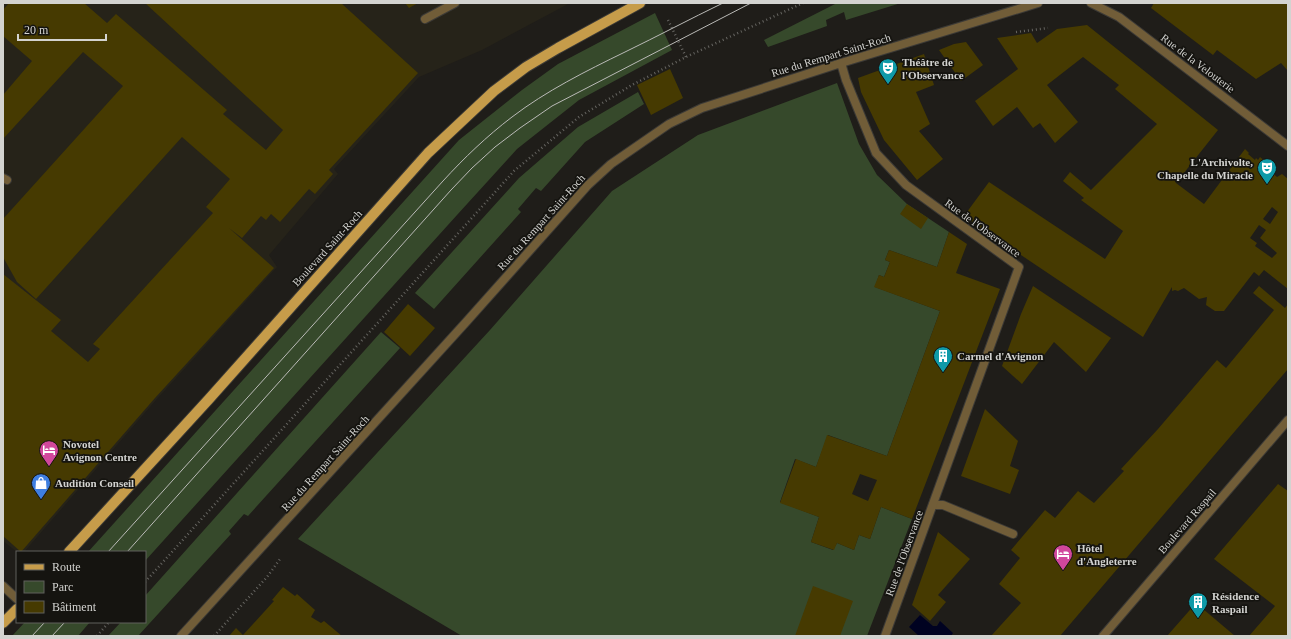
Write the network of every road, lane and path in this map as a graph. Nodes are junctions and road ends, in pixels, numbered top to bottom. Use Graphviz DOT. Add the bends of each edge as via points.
graph roads {
  1 [pos="455,3"];
  2 [pos="640,3"];
  3 [pos="803,3"];
  4 [pos="1091,3"];
  5 [pos="1033,4"];
  6 [pos="425,19"];
  7 [pos="668,20"];
  8 [pos="686,57"];
  9 [pos="841,63"];
  10 [pos="1288,146"];
  11 [pos="1288,420"];
  12 [pos="933,505"];
  13 [pos="1013,534"];
  14 [pos="70,551"];
  15 [pos="280,558"];
  16 [pos="146,581"];
  17 [pos="3,586"];
  18 [pos="16,598"];
  19 [pos="16,610"];
  20 [pos="3,623"];
  21 [pos="108,623"];
  22 [pos="96,636"];
  23 [pos="181,636"];
  24 [pos="214,636"];
  25 [pos="885,636"];
  26 [pos="1103,636"];
  1 -- 6 [label="street"];
  2 -- 14 [label="main road, Boulevard Saint-Roch" via="526,67 494,91 439,142"];
  3 -- 8 [label="path"];
  4 -- 10 [label="street, Rue de la Velouterie" via="1119,17"];
  5 -- 9 [label="street, Rue du Rempart Saint-Roch"];
  7 -- 8 [label="path"];
  8 -- 16 [label="path" via="579,117 514,171"];
  9 -- 12 [label="street, Rue de l'Observance" via="876,153 906,185 1019,267"];
  9 -- 23 [label="street, Rue du Rempart Saint-Roch" via="702,108 669,124 611,164 588,185"];
  11 -- 26 [label="street, Boulevard Raspail"];
  12 -- 13 [label="street" via="943,505"];
  12 -- 25 [label="street, Rue de l'Observance"];
  15 -- 24 [label="path" via="267,577"];
  17 -- 18 [label="street"];
  19 -- 20 [label="main road"];
  21 -- 22 [label="path"];
}
